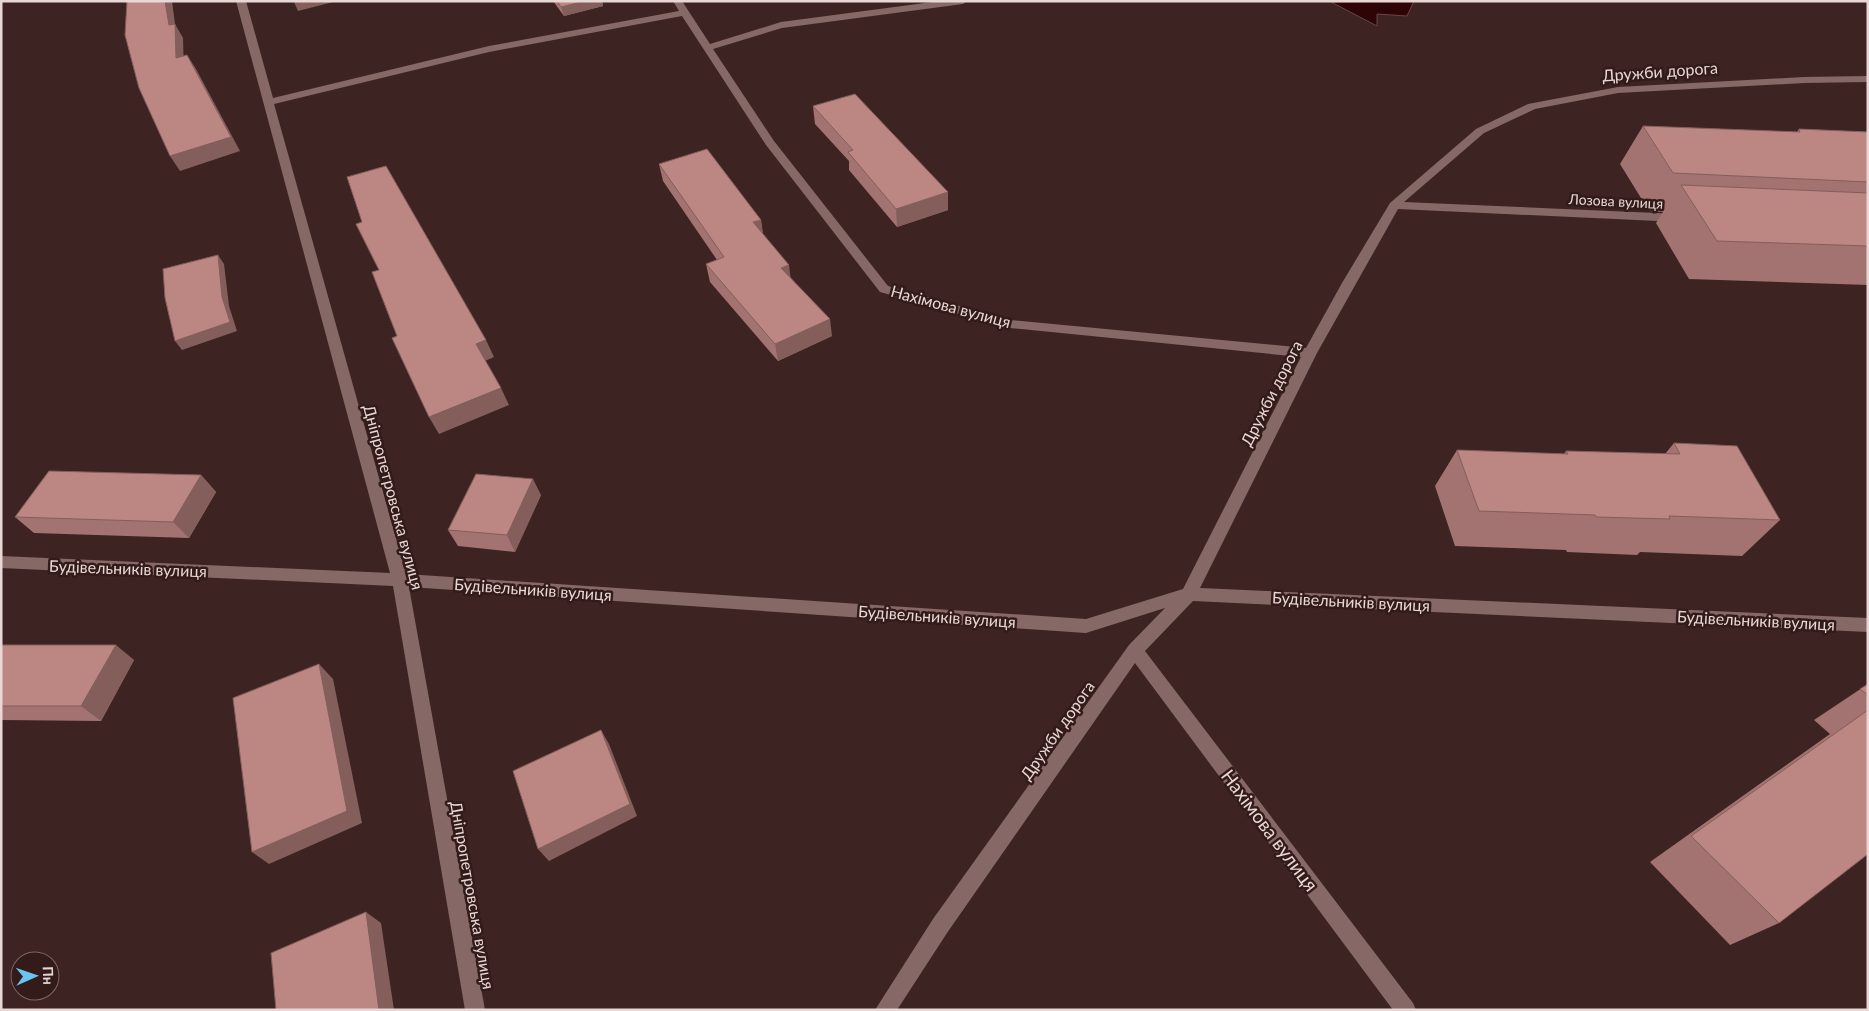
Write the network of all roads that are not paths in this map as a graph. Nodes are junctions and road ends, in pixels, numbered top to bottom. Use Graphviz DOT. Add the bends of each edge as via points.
graph roads {
  1 [pos="241,1"];
  2 [pos="677,1"];
  3 [pos="963,1"];
  4 [pos="685,13"];
  5 [pos="709,47"];
  6 [pos="1868,79"];
  7 [pos="269,102"];
  8 [pos="1394,205"];
  9 [pos="1692,219"];
  10 [pos="1310,353"];
  11 [pos="1,562"];
  12 [pos="400,580"];
  13 [pos="1189,594"];
  14 [pos="1868,625"];
  15 [pos="1135,650"];
  16 [pos="475,1010"];
  17 [pos="886,1010"];
  18 [pos="1406,1010"];
  1 -- 7 [label="street, Дніпропетровська вулиця"];
  2 -- 4 [label="street, Нахімова вулиця"];
  3 -- 5 [label="street" via="781,25"];
  4 -- 5 [label="street, Нахімова вулиця"];
  4 -- 7 [label="street" via="489,49"];
  5 -- 10 [label="street, Нахімова вулиця" via="770,143 884,288 1010,324"];
  6 -- 8 [label="street, Дружби дорога" via="1618,90 1532,106 1480,131"];
  7 -- 12 [label="street, Дніпропетровська вулиця"];
  8 -- 9 [label="street, Лозова вулиця"];
  8 -- 10 [label="street, Дружби дорога"];
  10 -- 13 [label="street, Дружби дорога"];
  11 -- 12 [label="street, Будівельників вулиця"];
  12 -- 13 [label="street, Будівельників вулиця" via="1086,626"];
  12 -- 16 [label="street, Дніпропетровська вулиця"];
  13 -- 14 [label="street, Будівельників вулиця"];
  13 -- 15 [label="street, Дружби дорога"];
  15 -- 17 [label="street, Дружби дорога" via="940,926"];
  15 -- 18 [label="street, Нахімова вулиця"];
}
